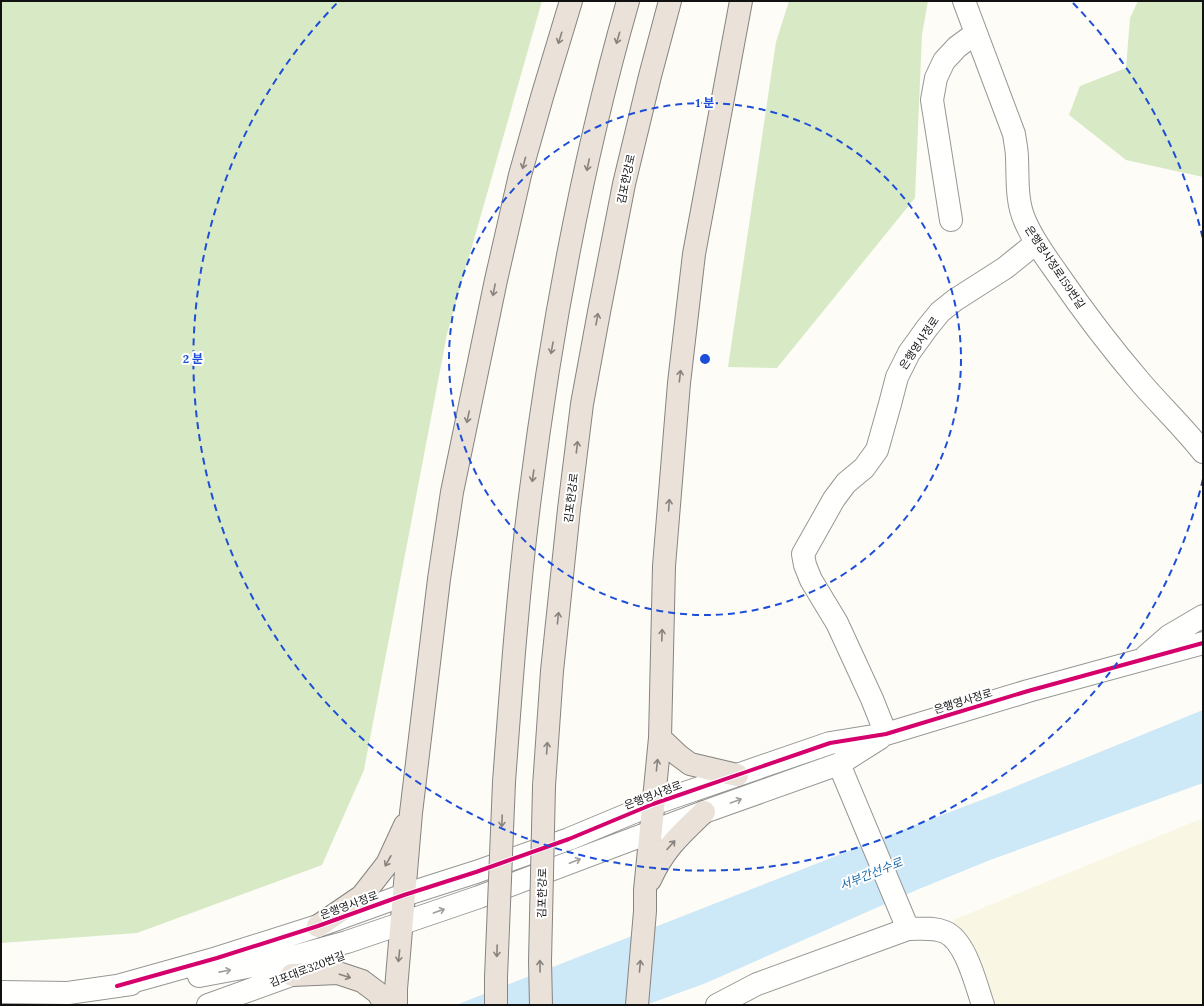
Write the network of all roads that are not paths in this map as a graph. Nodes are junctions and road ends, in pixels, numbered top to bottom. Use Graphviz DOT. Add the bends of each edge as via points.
graph roads {
  1 [pos="572,1"];
  2 [pos="628,1"];
  3 [pos="670,1"];
  4 [pos="741,1"];
  5 [pos="964,1"];
  6 [pos="976,33"];
  7 [pos="950,220"];
  8 [pos="1036,243"];
  9 [pos="1203,452"];
  10 [pos="1203,616"];
  11 [pos="1203,644"];
  12 [pos="1140,660"];
  13 [pos="886,734"];
  14 [pos="660,738"];
  15 [pos="839,764"];
  16 [pos="737,775"];
  17 [pos="653,804"];
  18 [pos="704,812"];
  19 [pos="411,814"];
  20 [pos="650,832"];
  21 [pos="404,895"];
  22 [pos="645,900"];
  23 [pos="403,923"];
  24 [pos="906,923"];
  25 [pos="318,926"];
  26 [pos="292,975"];
  27 [pos="117,986"];
  28 [pos="1,992"];
  29 [pos="389,998"];
  30 [pos="208,1005"];
  31 [pos="496,1005"];
  32 [pos="541,1005"];
  33 [pos="637,1005"];
  34 [pos="717,1005"];
  35 [pos="983,1005"];
  1 -- 19 [label="highway, one-way" via="520,175 452,492"];
  2 -- 31 [label="highway, one-way, bridge" via="597,120 565,272 530,497 516,624 504,782"];
  32 -- 3 [label="highway, 김포한강로, one-way, bridge" via="544,786 552,671 582,404 624,184"];
  14 -- 4 [label="highway, one-way" via="664,566 679,383 694,254"];
  5 -- 6 [label="street, 은행영사정로159번길"];
  6 -- 7 [label="street" via="944,61 936,78 932,100"];
  6 -- 8 [label="street, 은행영사정로159번길" via="1014,134 1020,204 1024,220"];
  8 -- 9 [label="street, 은행영사정로159번길" via="1107,341"];
  8 -- 13 [label="street, 은행영사정로" via="1005,268 955,300 940,312 927,328 896,377 877,450 864,468 846,483 834,499 803,554 811,580 837,623"];
  10 -- 12 [label="street" via="1169,636"];
  11 -- 12 [label="street, 은행영사정로"];
  12 -- 13 [label="street, 은행영사정로"];
  13 -- 15 [label="street, 은행영사정로"];
  13 -- 16 [label="street, 은행영사정로" via="830,742"];
  14 -- 16 [label="highway" via="690,764"];
  17 -- 14 [label="highway, one-way"];
  18 -- 15 [label="street, 은행영사정로, one-way"];
  15 -- 24 [label="street"];
  16 -- 17 [label="street, 은행영사정로"];
  17 -- 20 [label="highway"];
  17 -- 21 [label="street, 은행영사정로" via="562,842"];
  18 -- 20 [label="street, 은행영사정로"];
  22 -- 18 [label="highway, one-way" via="658,862 668,848"];
  19 -- 21 [label="highway"];
  19 -- 25 [label="highway, one-way" via="387,864 362,896"];
  20 -- 22 [label="highway"];
  23 -- 20 [label="street, 은행영사정로, one-way"];
  21 -- 23 [label="highway"];
  21 -- 25 [label="street, 은행영사정로"];
  33 -- 22 [label="highway, one-way"];
  23 -- 26 [label="street, 김포대로320번길" via="358,949"];
  27 -- 23 [label="street, 은행영사정로, one-way" via="194,977 274,962"];
  23 -- 29 [label="highway, one-way"];
  24 -- 34 [label="street" via="757,984"];
  24 -- 35 [label="street" via="946,932 957,942 967,958"];
  25 -- 27 [label="street, 은행영사정로"];
  26 -- 29 [label="highway, one-way" via="338,974 362,981"];
  26 -- 30 [label="street, 김포대로320번길"];
  27 -- 28 [label="street, 은행영사정로" via="68,993"];
}
